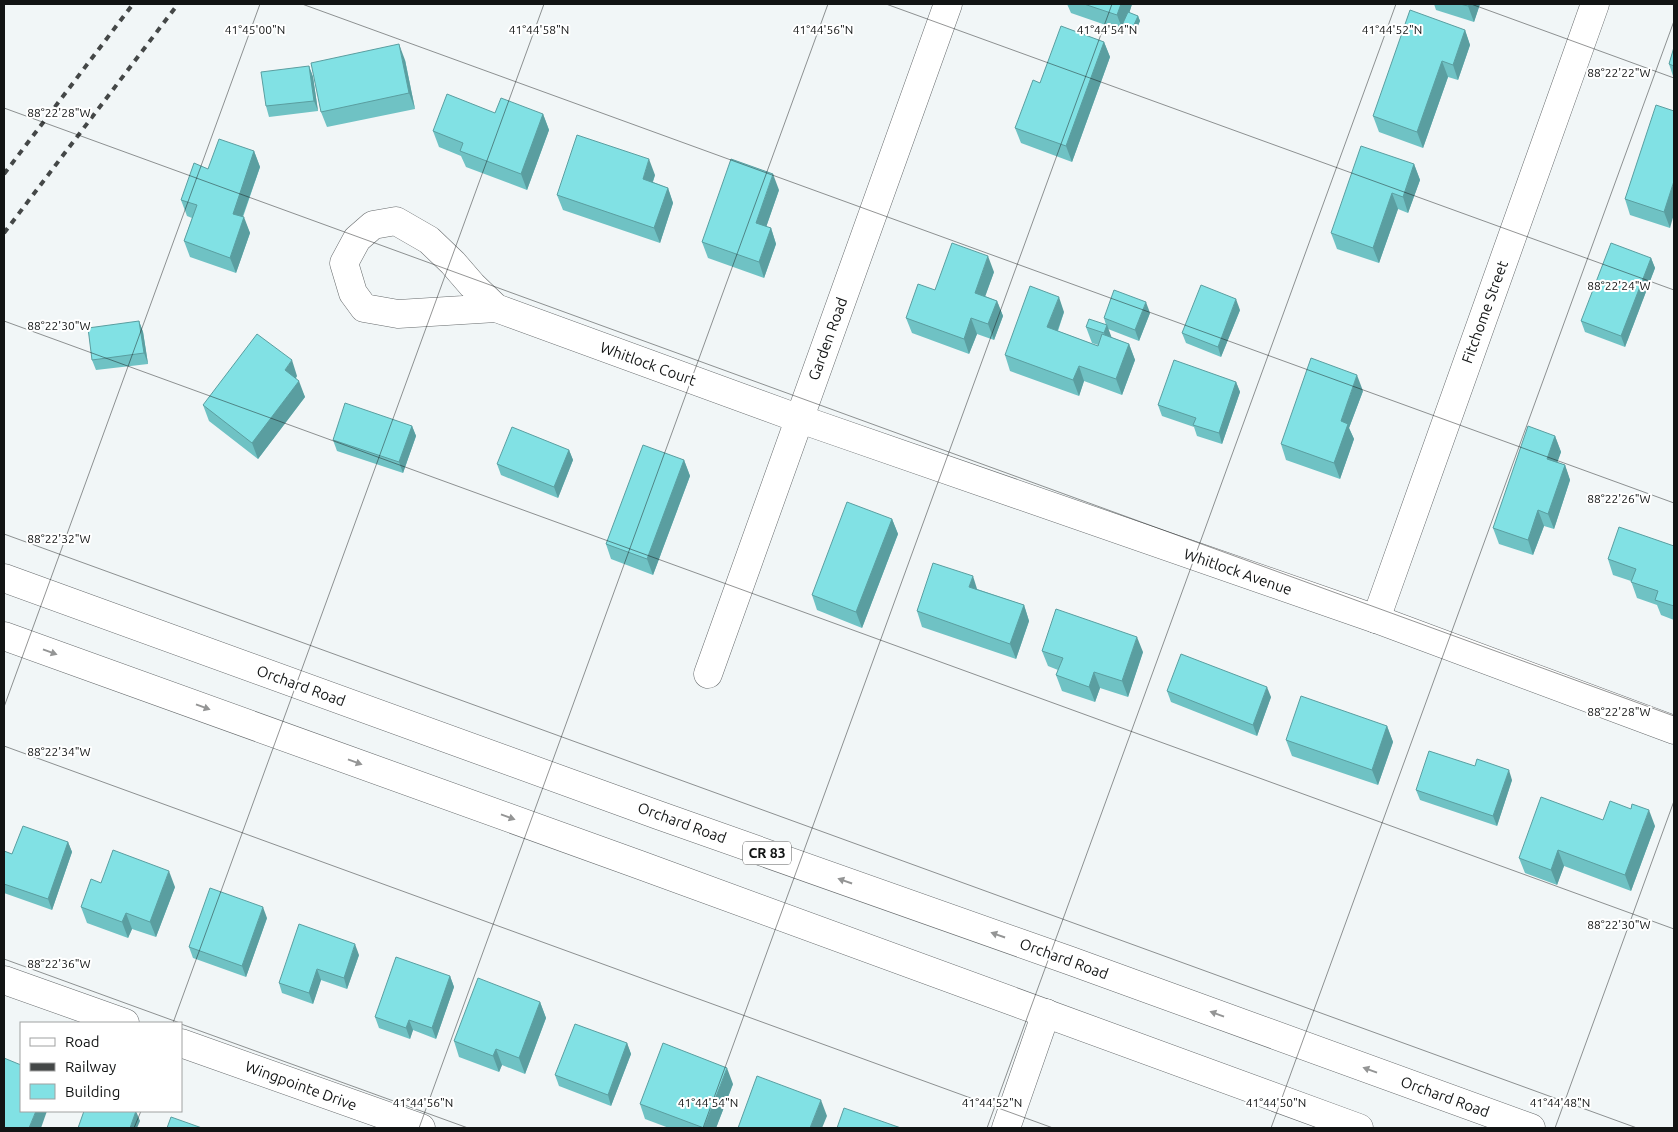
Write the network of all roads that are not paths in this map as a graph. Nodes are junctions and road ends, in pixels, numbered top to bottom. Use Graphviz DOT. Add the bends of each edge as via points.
graph roads {
  1 [pos="948,4"];
  2 [pos="1594,4"];
  3 [pos="496,308"];
  4 [pos="800,419"];
  5 [pos="4,578"];
  6 [pos="1376,620"];
  7 [pos="4,636"];
  8 [pos="708,674"];
  9 [pos="1674,730"];
  10 [pos="4,980"];
  11 [pos="1046,1013"];
  12 [pos="122,1022"];
  13 [pos="182,1043"];
  14 [pos="421,1128"];
  15 [pos="1006,1128"];
  16 [pos="1359,1128"];
  17 [pos="1531,1128"];
  1 -- 4 [label="street, Garden Road"];
  2 -- 6 [label="street, Fitchome Street"];
  3 -- 3 [label="street, Whitlock Court" via="398,314 364,308 353,293 344,262 357,239 373,224 396,221 429,240"];
  3 -- 4 [label="street, Whitlock Court"];
  4 -- 6 [label="street, Whitlock Avenue"];
  4 -- 8 [label="street, Garden Road"];
  17 -- 5 [label="street, Orchard Road / CR 83, one-way"];
  6 -- 9 [label="street, Whitlock Avenue"];
  7 -- 11 [label="street, one-way"];
  10 -- 12 [label="street"];
  11 -- 15 [label="street"];
  11 -- 16 [label="street"];
  13 -- 14 [label="street, Wingpointe Drive"];
}
